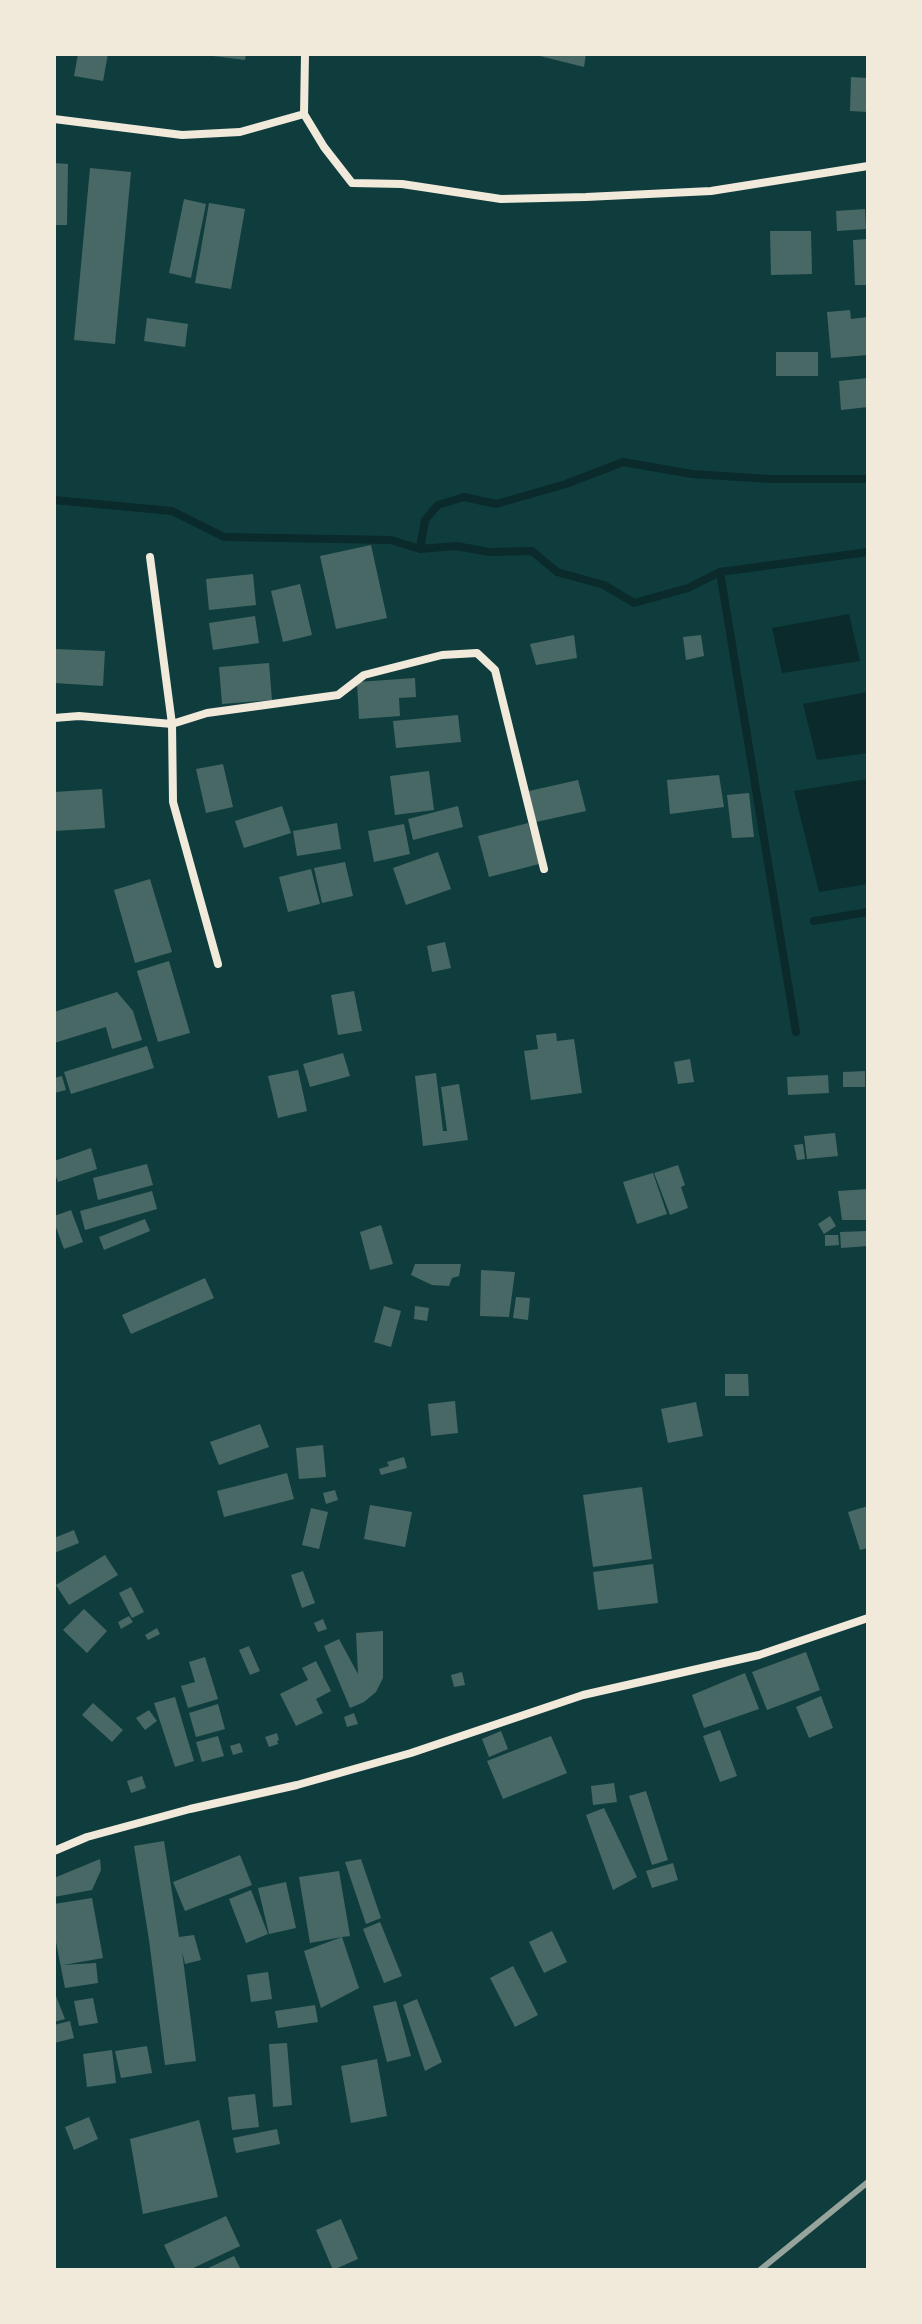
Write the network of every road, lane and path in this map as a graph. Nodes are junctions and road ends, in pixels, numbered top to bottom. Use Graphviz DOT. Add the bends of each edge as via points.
graph roads {
  1 [pos="305,54"];
  2 [pos="304,114"];
  3 [pos="54,119"];
  4 [pos="868,166"];
  5 [pos="150,557"];
  6 [pos="54,718"];
  7 [pos="172,724"];
  8 [pos="544,869"];
  9 [pos="218,964"];
  10 [pos="868,1618"];
  11 [pos="54,1851"];
  1 -- 2 [label="street"];
  2 -- 3 [label="street" via="240,132 182,135"];
  2 -- 4 [label="street" via="352,183 402,184 501,199 711,191"];
  5 -- 7 [label="street"];
  6 -- 7 [label="street"];
  7 -- 8 [label="street" via="207,713 338,695 364,675 442,655 477,653 495,670"];
  7 -- 9 [label="street" via="173,802"];
  10 -- 11 [label="street" via="759,1655 583,1695 411,1753 102,1833"];
}
